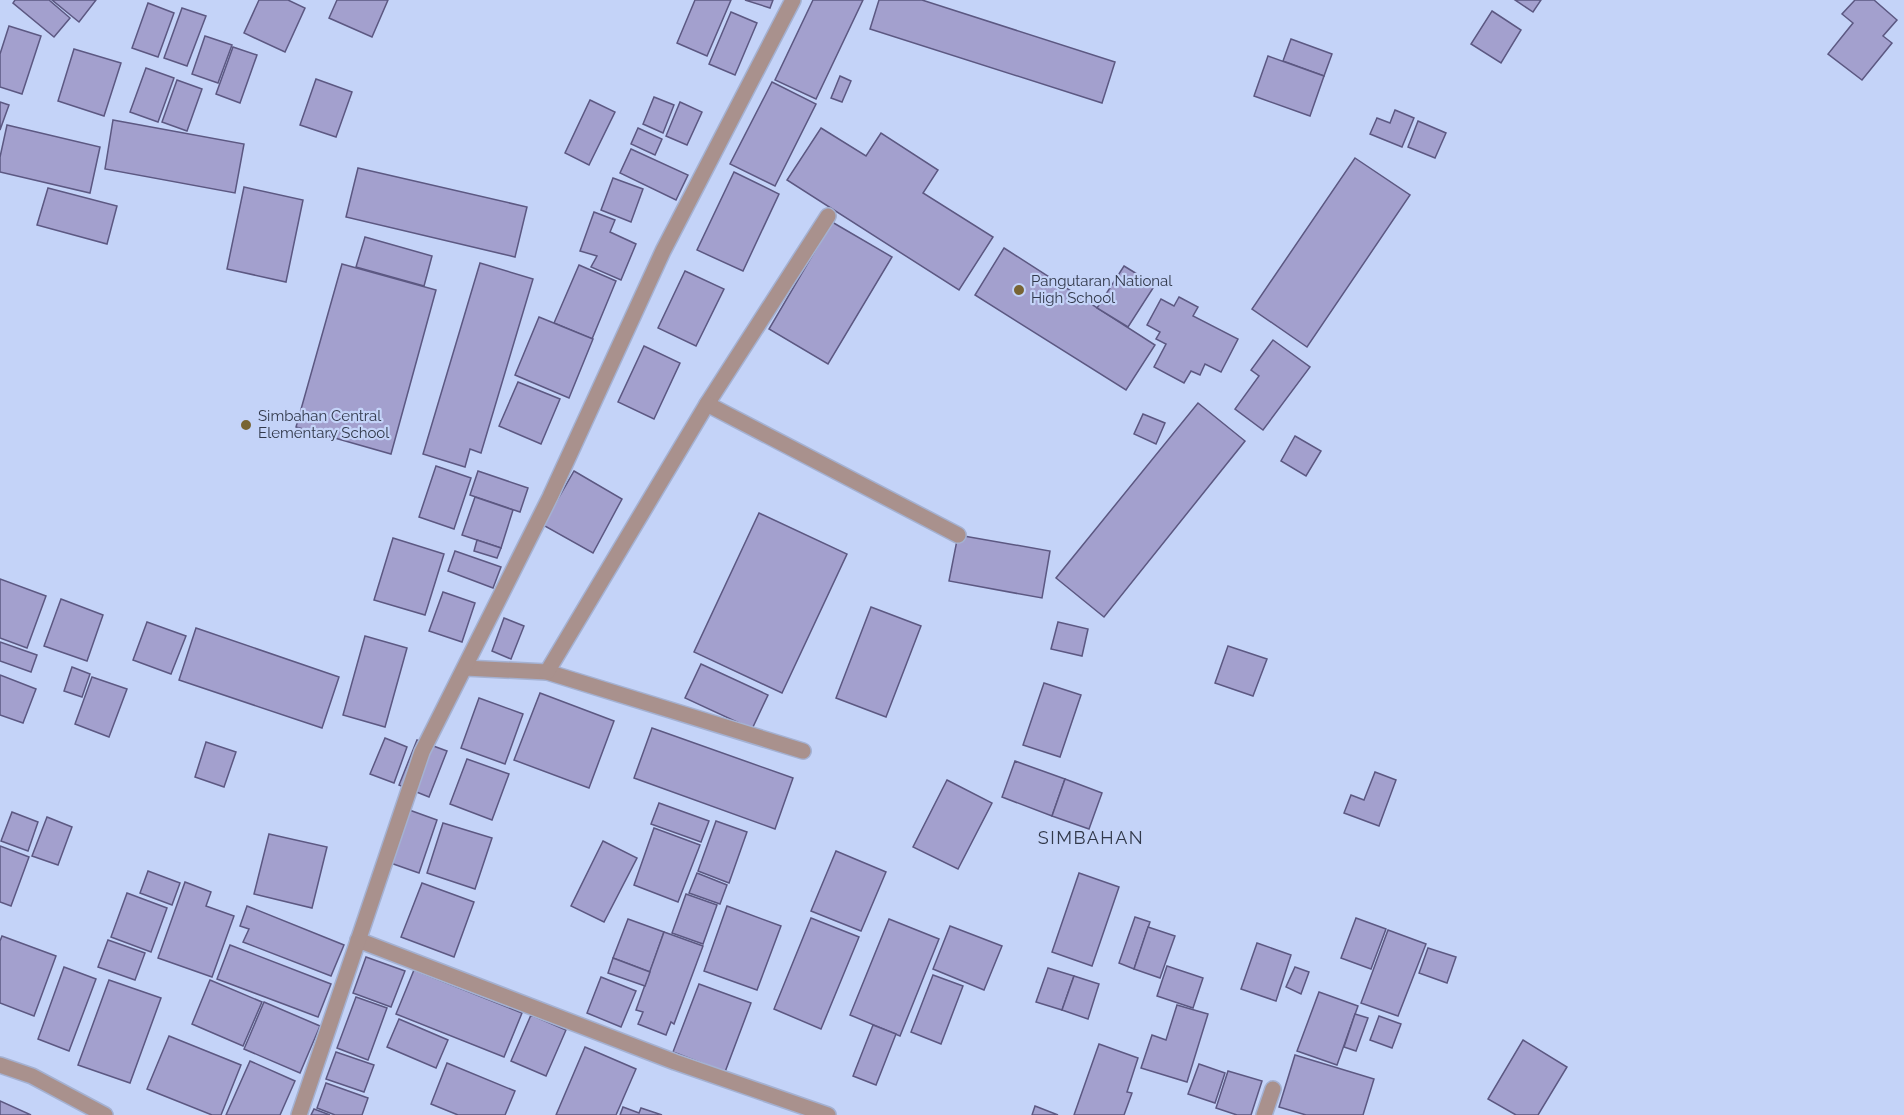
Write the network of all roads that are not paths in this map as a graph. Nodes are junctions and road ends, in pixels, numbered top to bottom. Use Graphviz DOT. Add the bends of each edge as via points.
graph roads {
  1 [pos="793,0"];
  2 [pos="828,216"];
  3 [pos="707,404"];
  4 [pos="958,535"];
  5 [pos="465,668"];
  6 [pos="547,672"];
  7 [pos="803,751"];
  8 [pos="358,940"];
  9 [pos="0,1065"];
  10 [pos="1273,1089"];
  11 [pos="105,1115"];
  12 [pos="299,1115"];
  13 [pos="828,1115"];
  14 [pos="1264,1115"];
  1 -- 5 [label="street" via="663,251 550,497"];
  2 -- 3 [label="street"];
  3 -- 4 [label="street"];
  3 -- 6 [label="street"];
  5 -- 6 [label="street"];
  5 -- 8 [label="street" via="422,752"];
  6 -- 7 [label="street"];
  8 -- 12 [label="street"];
  8 -- 13 [label="street" via="675,1062"];
  9 -- 11 [label="street" via="32,1076"];
  10 -- 14 [label="street"];
}
